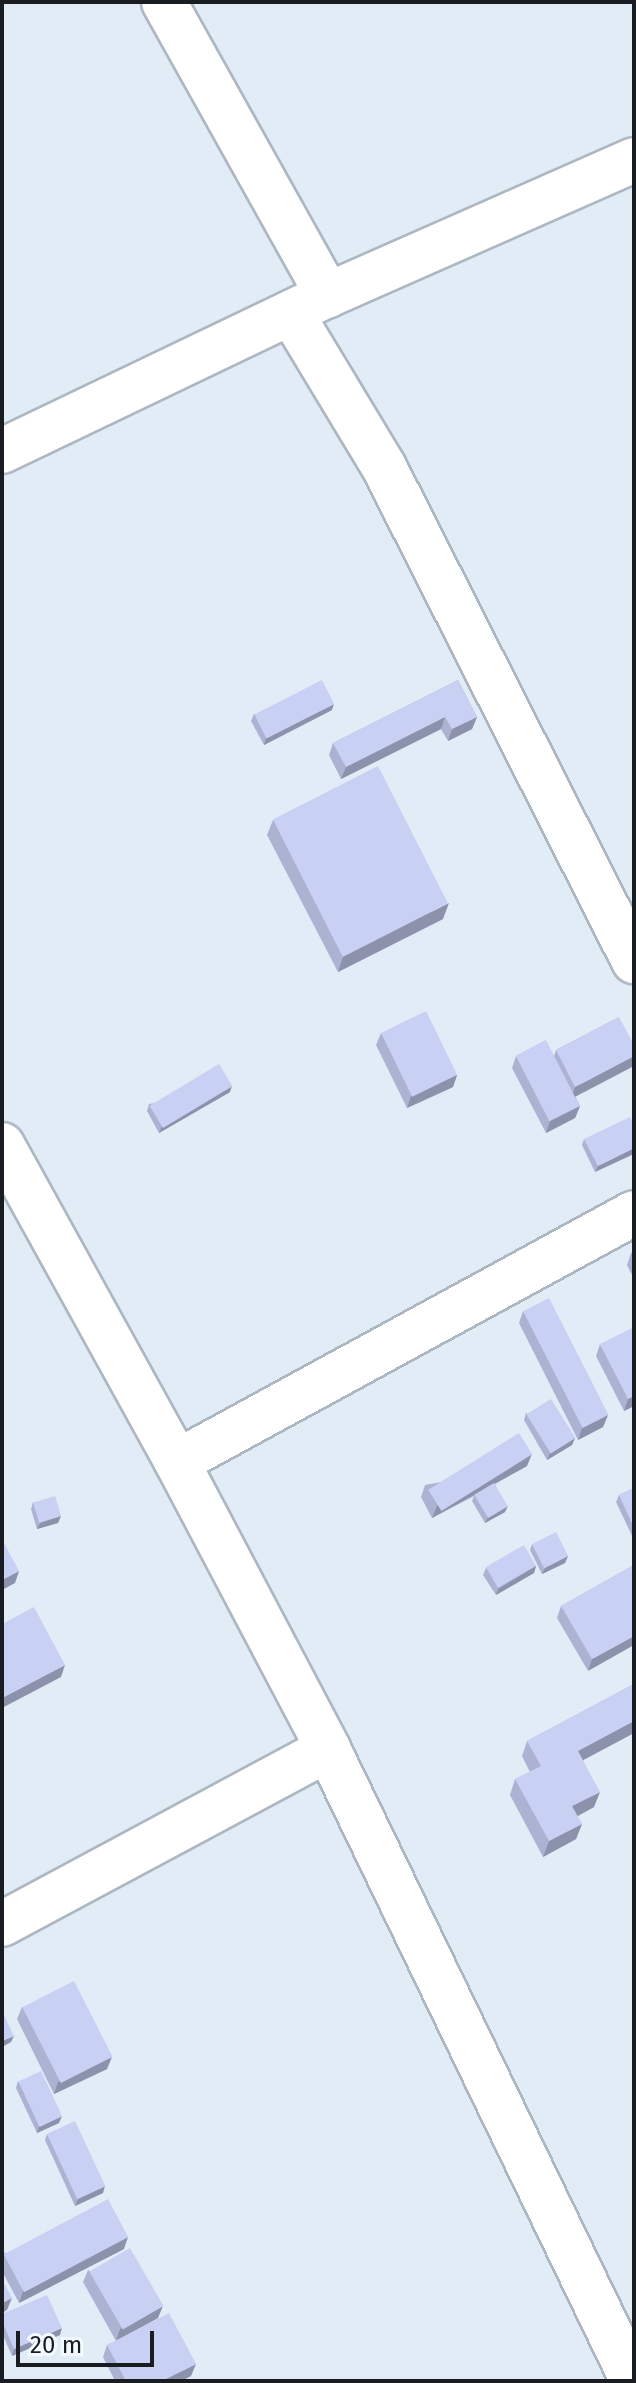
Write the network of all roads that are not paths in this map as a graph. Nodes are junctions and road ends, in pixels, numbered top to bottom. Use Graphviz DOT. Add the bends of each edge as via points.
graph roads {
  1 [pos="164,2"];
  2 [pos="634,160"];
  3 [pos="310,304"];
  4 [pos="2,451"];
  5 [pos="634,961"];
  6 [pos="2,1145"];
  7 [pos="634,1213"];
  8 [pos="177,1462"];
  9 [pos="328,1749"];
  10 [pos="2,1924"];
  11 [pos="633,2381"];
  1 -- 3 [label="street"];
  2 -- 3 [label="street"];
  3 -- 4 [label="street"];
  3 -- 5 [label="street" via="384,467"];
  6 -- 8 [label="street"];
  7 -- 8 [label="street"];
  8 -- 9 [label="street"];
  9 -- 10 [label="street"];
  9 -- 11 [label="street"];
}
